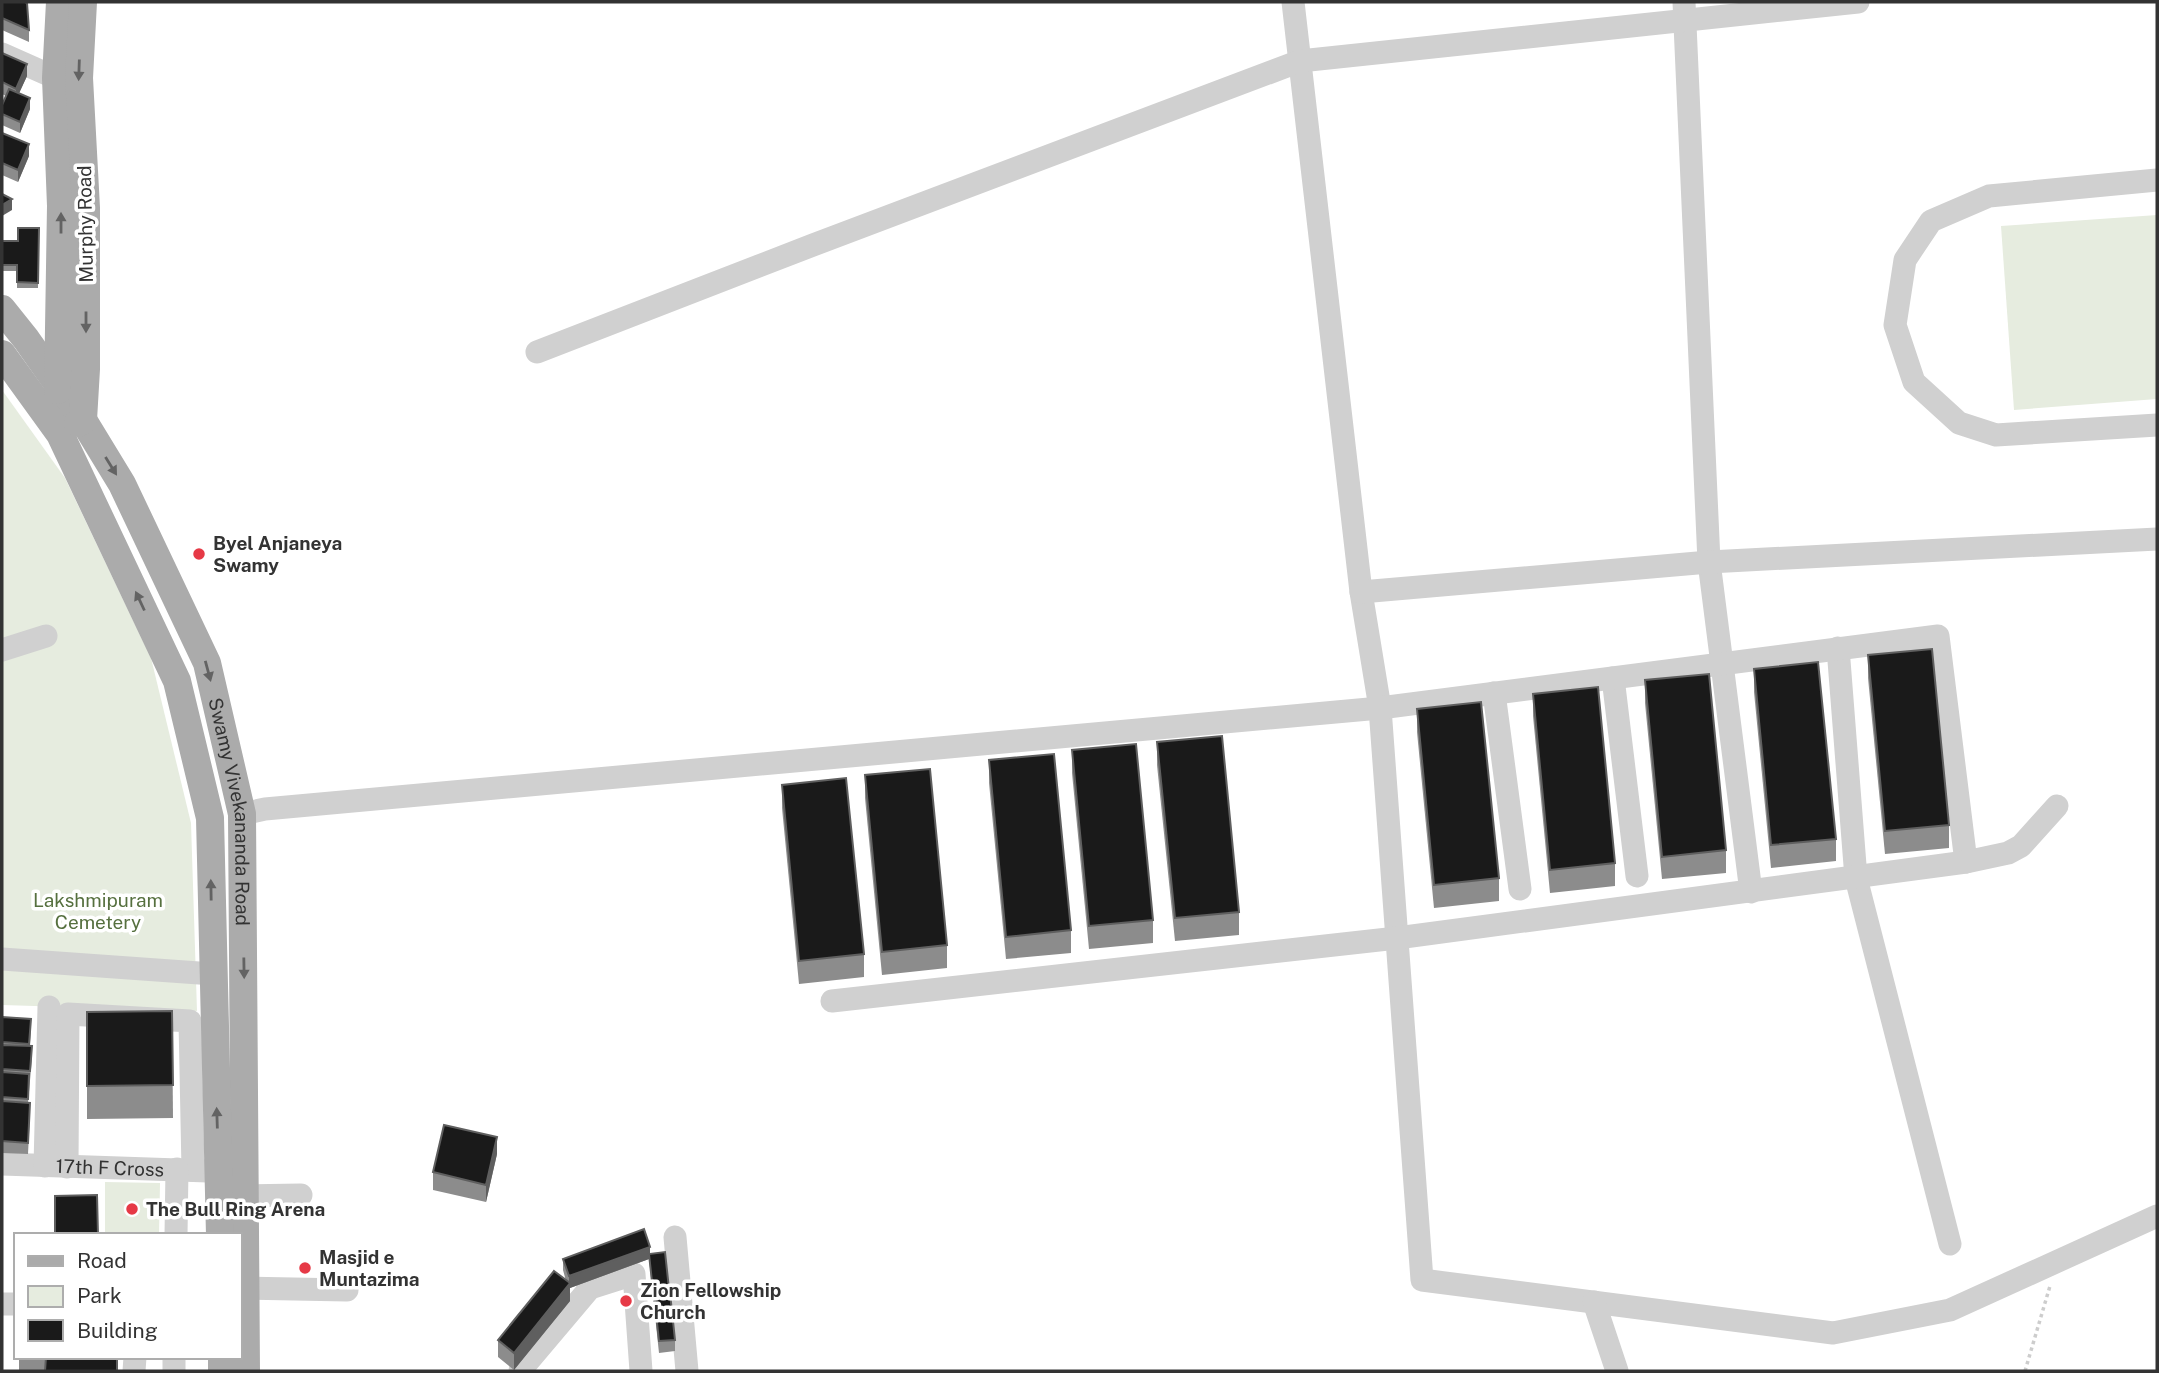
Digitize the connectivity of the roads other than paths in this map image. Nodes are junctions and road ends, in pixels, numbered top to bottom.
1 (60, 2) edge
2 (83, 2) edge
3 (1293, 2) edge
4 (1858, 2) edge
5 (1684, 11) edge
6 (2, 54) edge
7 (1300, 61) junction
8 (56, 78) junction
9 (2157, 180) edge
10 (60, 307) junction
11 (4, 313) edge
12 (537, 352) dead end
13 (2, 354) edge
14 (50, 397) junction
15 (2157, 425) edge
16 (72, 427) junction
17 (2157, 539) edge
18 (1709, 562) junction
19 (1362, 592) junction
20 (46, 636) dead end
21 (1838, 648) junction
22 (2, 650) edge
23 (1722, 664) junction
24 (1613, 678) junction
25 (1494, 693) junction
26 (1380, 708) junction
27 (2057, 806) dead end
28 (242, 814) junction
29 (1966, 862) junction
30 (1637, 876) dead end
31 (1856, 878) junction
32 (1520, 889) dead end
33 (1751, 892) junction
34 (1397, 938) junction
35 (2, 959) edge
36 (213, 974) junction
37 (832, 1001) dead end
38 (49, 1007) dead end
39 (2, 1164) edge
40 (56, 1166) junction
41 (196, 1170) junction
42 (301, 1195) dead end
43 (246, 1196) junction
44 (2157, 1216) edge
45 (177, 1233) edge
46 (219, 1233) edge
47 (676, 1237) dead end
48 (1950, 1244) dead end
49 (246, 1288) junction
50 (346, 1290) dead end
51 (1594, 1302) junction
52 (246, 1371) edge
53 (520, 1371) edge
54 (641, 1371) edge
55 (687, 1371) edge
56 (1616, 1371) edge

1 - 8 main road, Murphy Road
2 -> 16 main road, Murphy Road
3 - 7 street
4 - 5 street
5 - 7 street
5 - 18 street
6 - 8 street
7 - 12 street
7 - 19 street
10 -> 8 main road, Murphy Road
9 - 15 street
10 - 11 main road
10 - 14 main road, Murphy Road
11 - 14 main road, Swamy Vivekananda Road
13 - 14 main road, Swamy Vivekananda Road
14 - 16 main road, Swamy Vivekananda Road
16 -> 28 main road, Swamy Vivekananda Road
36 -> 16 main road, Swamy Vivekananda Road
17 - 18 street
18 - 19 street
18 - 23 street
19 - 26 street
20 - 22 street
21 - 23 street
21 - 29 street
21 - 31 street
23 - 24 street
23 - 33 street
24 - 25 street
24 - 30 street
25 - 26 street
25 - 32 street
26 - 28 street
26 - 34 street
27 - 29 street
28 -> 43 main road, Swamy Vivekananda Road
29 - 31 street
31 - 33 street
31 - 48 street
33 - 34 street
34 - 37 street
34 - 51 street
35 - 36 street
41 -> 36 main road, Swamy Vivekananda Road
38 - 40 street
39 - 40 street, 17th F Cross
40 - 41 street, 17th F Cross
40 - 41 street
41 - 45 street
41 - 46 main road, Swamy Vivekananda Road
42 - 43 street
43 - 49 main road, Swamy Vivekananda Road
44 - 51 street
47 - 55 street
49 - 50 street
49 - 52 main road, Swamy Vivekananda Road
51 - 56 street
53 - 54 street

